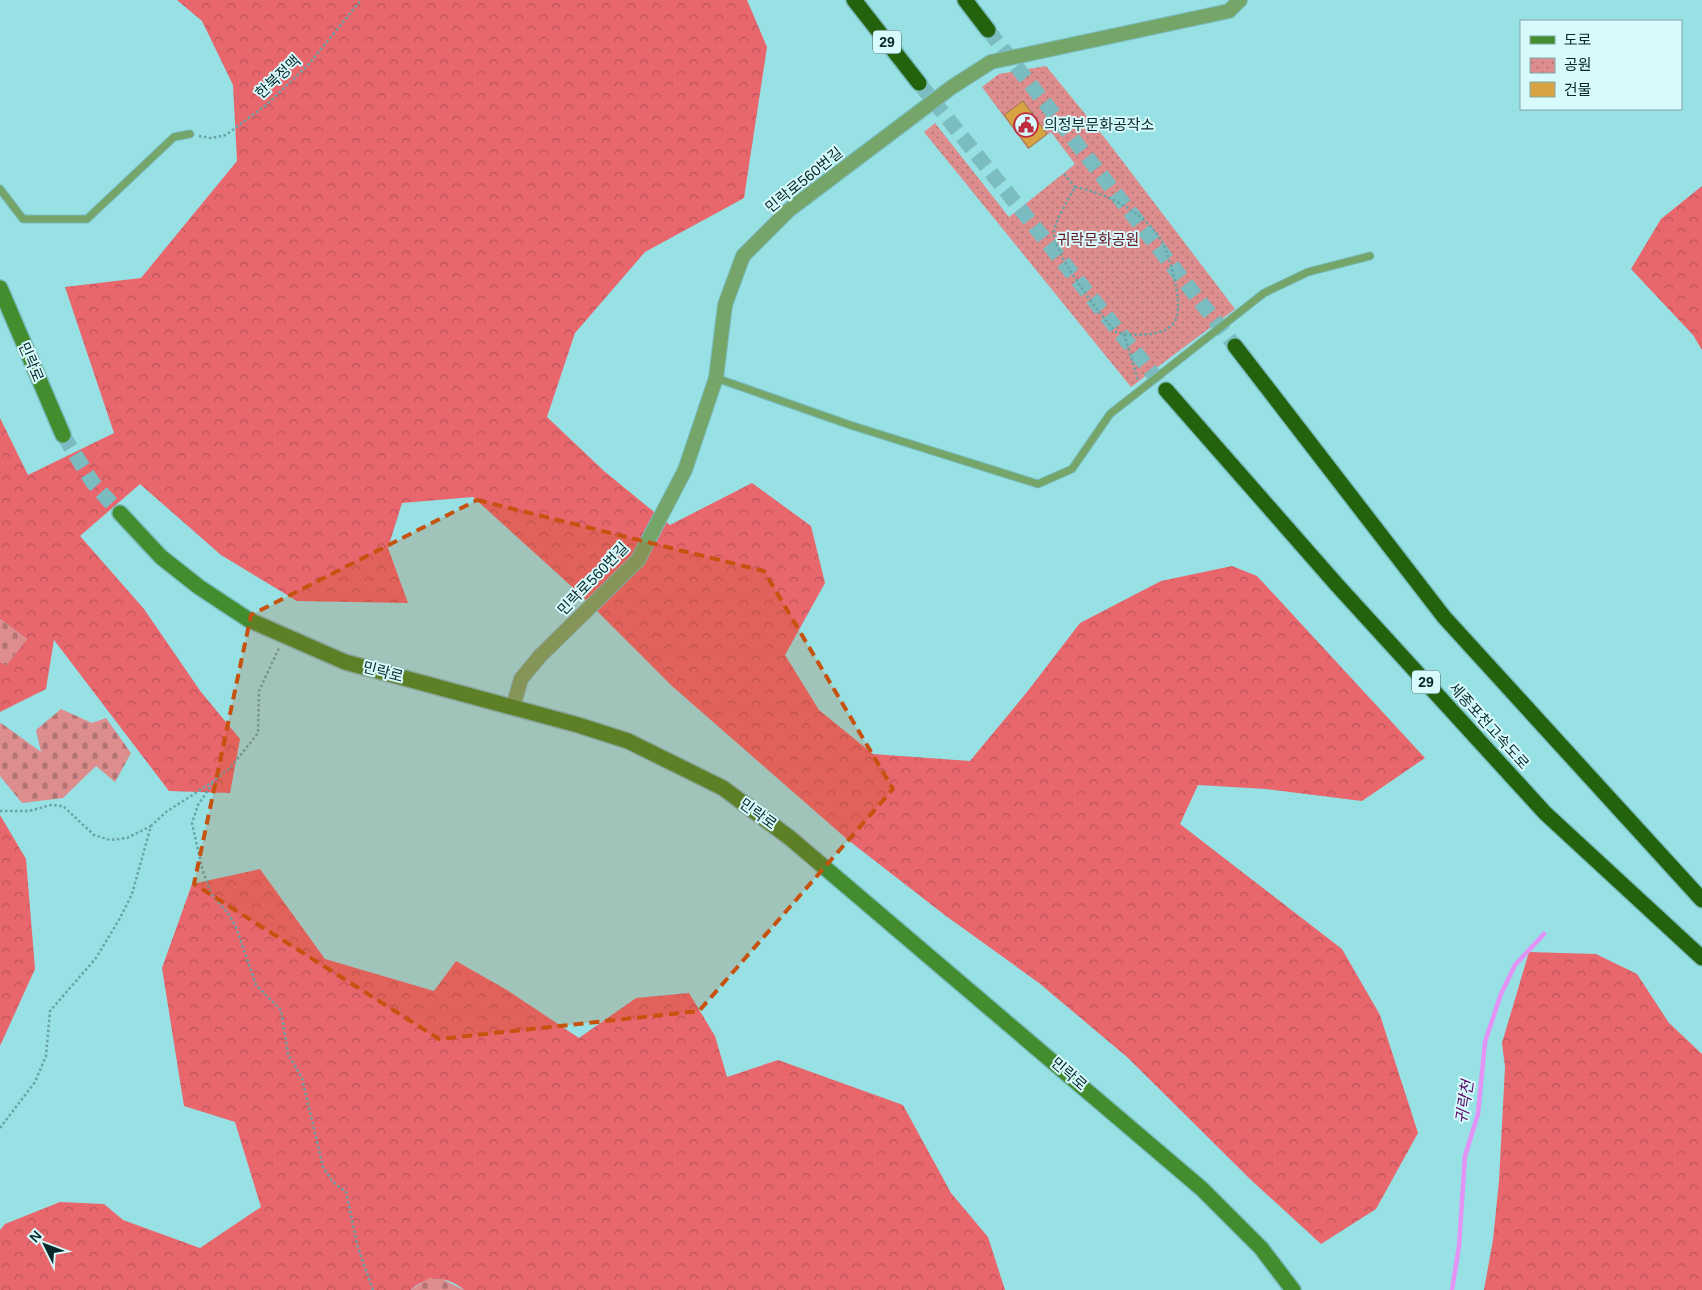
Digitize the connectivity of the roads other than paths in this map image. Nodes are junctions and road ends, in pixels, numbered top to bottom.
1 (854, 0) edge
2 (965, 0) edge
3 (1240, 0) edge
4 (988, 30) tunnel mouth
5 (919, 83) tunnel mouth
6 (190, 134) road end
7 (0, 189) edge
8 (1370, 256) dead end
9 (0, 288) edge
10 (1235, 346) tunnel mouth
11 (716, 378) junction
12 (1166, 390) tunnel mouth
13 (63, 435) tunnel mouth
14 (120, 513) tunnel mouth
15 (513, 707) junction
16 (1702, 900) edge
17 (1702, 958) edge
18 (1293, 1290) edge

1 - 5 highway, 29
2 - 4 highway
3 - 11 street, 민락로560번길
6 - 7 lane
8 - 11 lane
9 - 13 main road, 민락로
10 - 16 highway
11 - 15 street, 민락로560번길
12 - 17 highway, 세종포천고속도로 / 29
14 - 15 main road, 민락로
15 - 18 main road, 민락로

